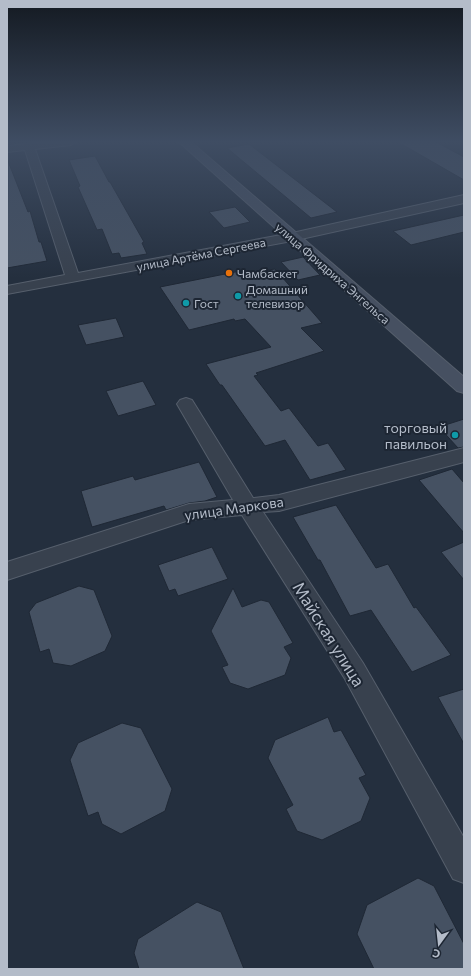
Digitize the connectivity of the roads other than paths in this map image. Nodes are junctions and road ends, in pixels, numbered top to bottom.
1 (43, 188) edge
2 (236, 188) edge
3 (464, 199) edge
4 (292, 237) junction
5 (73, 278) junction
6 (7, 290) edge
7 (464, 387) edge
8 (186, 404) dead end
9 (464, 455) edge
10 (248, 507) junction
11 (7, 570) edge
12 (464, 868) edge

1 - 5 street
2 - 4 street, улица Фридриха Энгельса
3 - 4 street, улица Артёма Сергеева
4 - 5 street, улица Артёма Сергеева
4 - 7 street, улица Фридриха Энгельса
5 - 6 street, улица Артёма Сергеева
8 - 10 street, Майская улица
9 - 10 street, улица Маркова
10 - 11 street, улица Маркова
10 - 12 street, Майская улица

